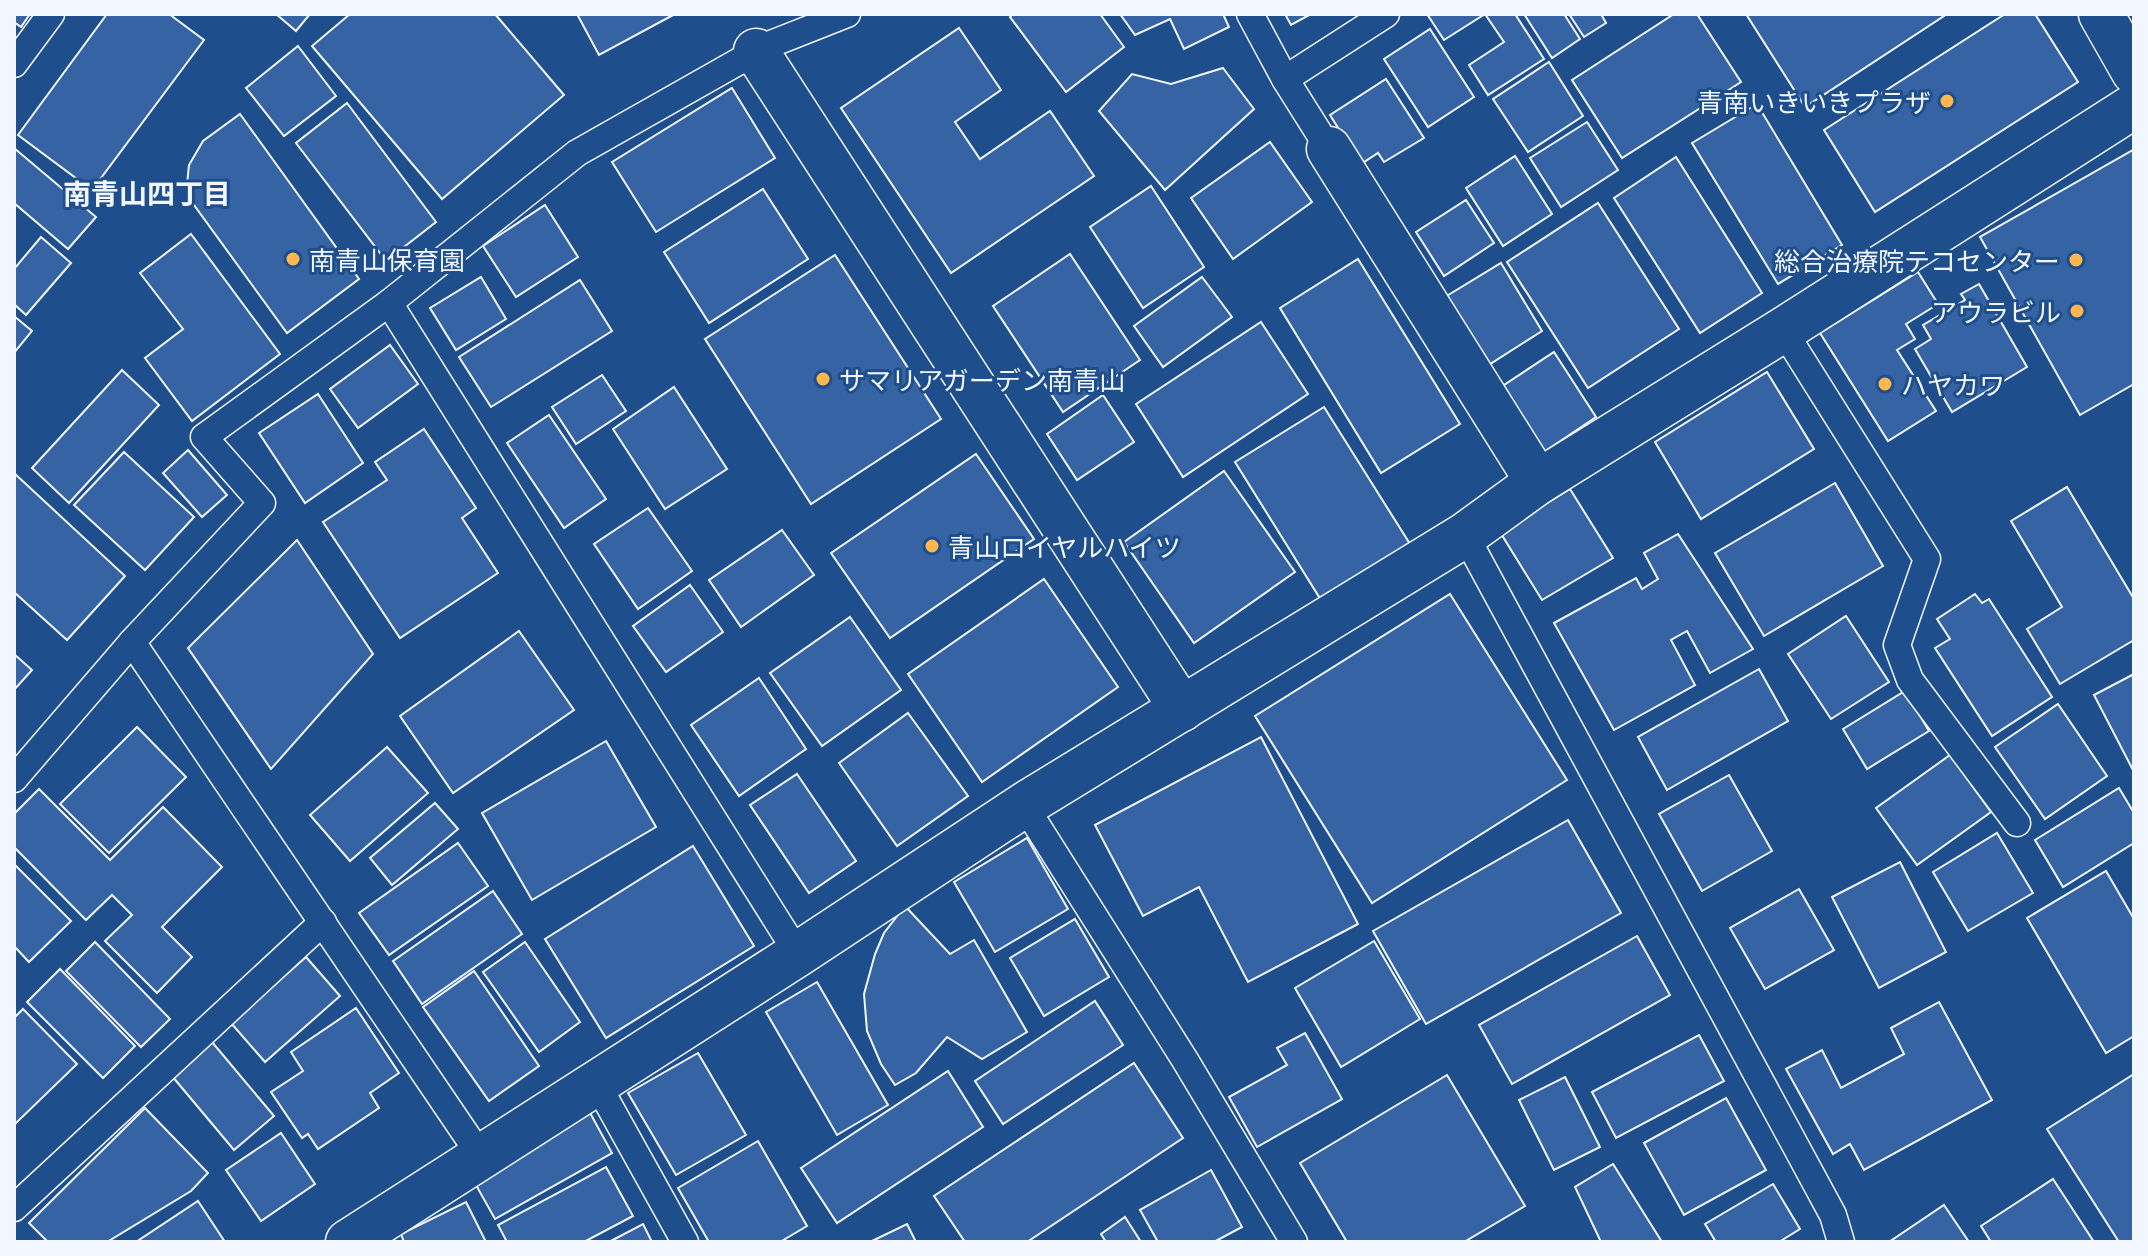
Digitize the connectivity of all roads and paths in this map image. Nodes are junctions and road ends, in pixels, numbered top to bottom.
1 (51, 14) edge
2 (847, 14) edge
3 (1250, 14) edge
4 (1386, 14) edge
5 (2101, 14) edge
6 (756, 51) junction
7 (14, 64) edge
8 (2134, 72) edge
9 (1285, 79) junction
10 (2134, 106) edge
11 (1329, 149) joint
12 (389, 303) junction
13 (1783, 330) junction
14 (1538, 482) junction
15 (1465, 535) junction
16 (132, 642) junction
17 (1182, 709) junction
18 (14, 779) edge
19 (1024, 805) junction
20 (2017, 823) dead end
21 (323, 922) junction
22 (798, 954) junction
23 (596, 1082) junction
24 (480, 1155) junction
25 (14, 1208) edge
26 (353, 1241) edge
27 (685, 1242) edge
28 (1294, 1242) edge
29 (1841, 1242) edge

1 - 7 lane
2 - 6 lane
3 - 9 lane
4 - 9 lane
5 - 8 street
6 - 12 lane
6 - 17 street
9 - 11 lane
10 - 13 street
11 - 14 street
12 - 16 lane
12 - 22 lane
13 - 14 street
13 - 20 lane
14 - 15 street
15 - 17 street
15 - 29 lane
16 - 18 lane
16 - 21 lane
17 - 19 street
19 - 22 street
19 - 28 lane
21 - 24 lane
21 - 25 lane
22 - 23 street
23 - 24 street
23 - 27 lane
24 - 26 street

